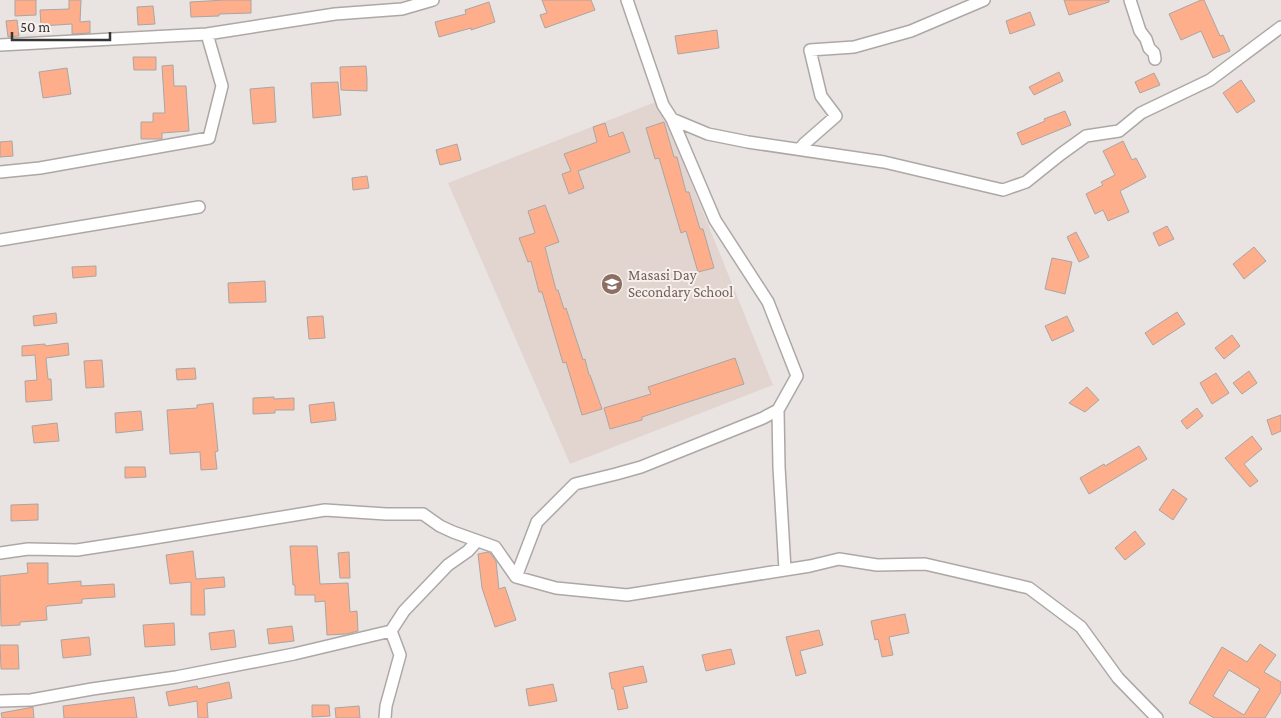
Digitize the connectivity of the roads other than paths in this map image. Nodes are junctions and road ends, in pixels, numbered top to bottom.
1 (433, 0) edge
2 (627, 0) edge
3 (984, 0) edge
4 (1130, 0) edge
5 (401, 4) edge
6 (1281, 27) edge
7 (207, 34) junction
8 (0, 45) edge
9 (1155, 59) dead end
10 (672, 119) junction
11 (800, 150) junction
12 (0, 172) edge
13 (199, 207) dead end
14 (0, 240) edge
15 (778, 410) junction
16 (477, 541) junction
17 (0, 553) edge
18 (785, 570) junction
19 (516, 578) junction
20 (392, 631) junction
21 (0, 701) edge
22 (385, 718) edge
23 (1157, 718) edge

1 - 5 street
2 - 10 street
3 - 11 street
4 - 9 street
5 - 7 street
6 - 11 street
7 - 8 street
7 - 12 street
10 - 11 street
10 - 15 street
13 - 14 street
15 - 18 street
15 - 19 street
16 - 17 street
16 - 19 street
16 - 20 street
18 - 19 street
18 - 23 street
20 - 21 street
20 - 22 street

